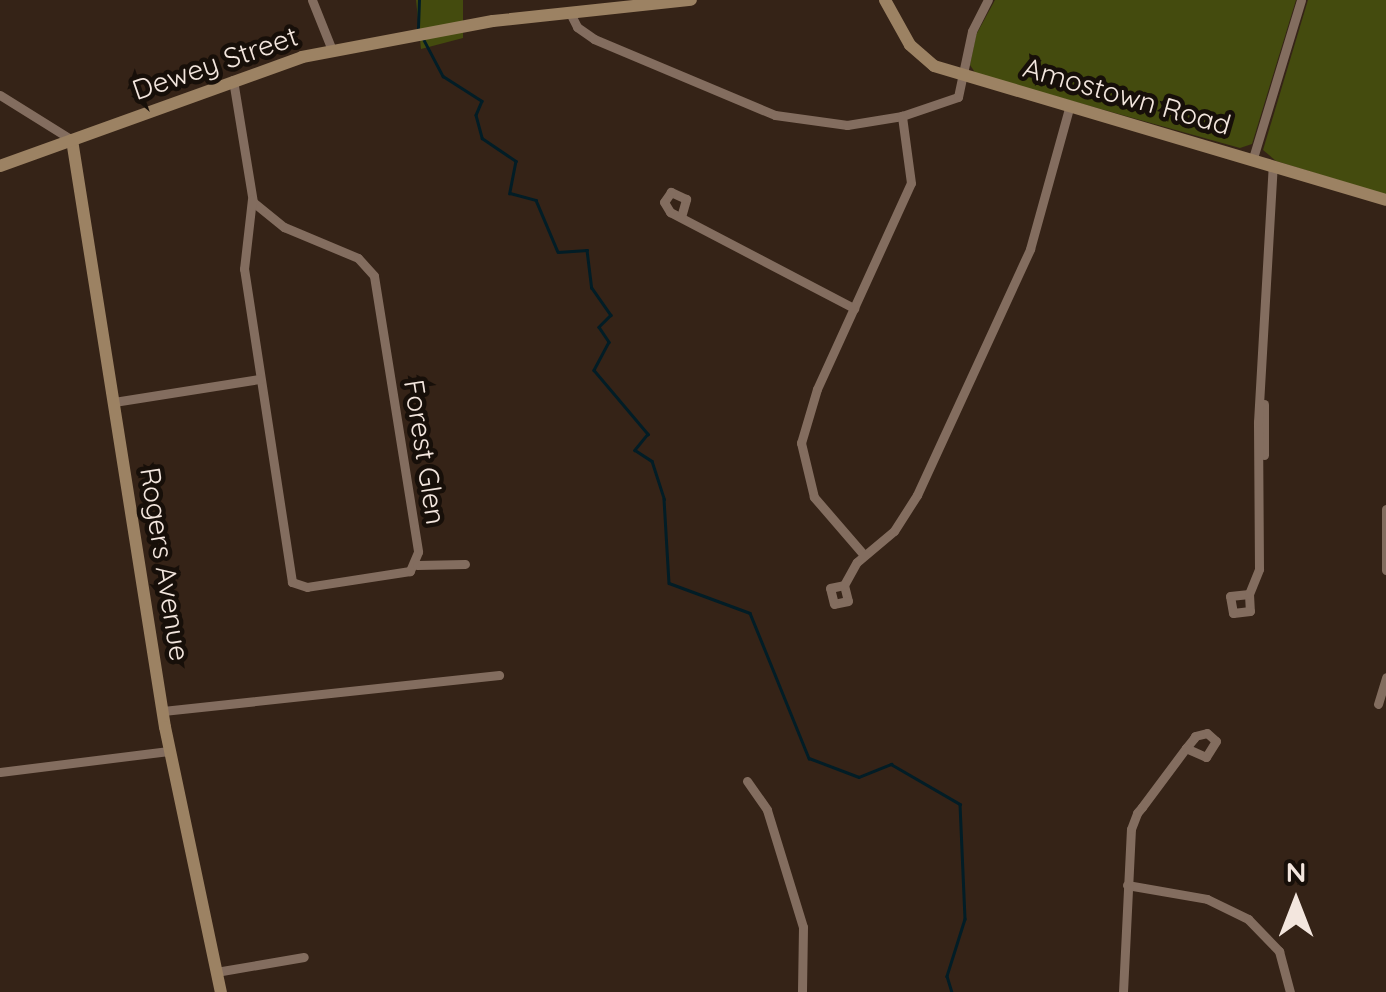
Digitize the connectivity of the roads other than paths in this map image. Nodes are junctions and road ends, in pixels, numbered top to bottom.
1 (312, 0) edge
2 (691, 0) edge
3 (885, 0) edge
4 (988, 0) edge
5 (1301, 0) edge
6 (569, 10) junction
7 (332, 50) junction
8 (964, 76) junction
9 (234, 80) junction
10 (0, 95) edge
11 (1070, 105) junction
12 (902, 116) junction
13 (72, 140) junction
14 (1253, 158) junction
15 (0, 166) edge
16 (1273, 166) junction
17 (252, 199) junction
18 (1386, 200) edge
19 (681, 218) dead end
20 (854, 308) junction
21 (260, 379) junction
22 (114, 402) junction
23 (1386, 509) edge
24 (864, 555) junction
25 (417, 564) junction
26 (465, 564) dead end
27 (1386, 570) edge
28 (844, 585) dead end
29 (1249, 594) dead end
30 (499, 675) dead end
31 (1386, 677) edge
32 (1378, 704) dead end
33 (162, 712) junction
34 (1186, 748) dead end
35 (170, 751) junction
36 (0, 772) edge
37 (748, 781) dead end
38 (1127, 884) junction
39 (304, 956) dead end
40 (216, 972) junction
41 (220, 992) edge
42 (802, 992) edge
43 (1123, 992) edge
44 (1290, 992) edge

1 - 7 street
2 - 6 main road, Dewey Street
3 - 8 main road, Amostown Road
4 - 8 street
5 - 14 street
6 - 7 main road, Dewey Street
6 - 12 street
7 - 9 main road, Dewey Street
8 - 11 main road, Amostown Road
8 - 12 street
9 - 13 main road, Dewey Street
9 - 17 street, Forest Glen
10 - 13 street
11 - 14 main road, Amostown Road
11 - 24 street
12 - 20 street
13 - 15 main road, Dewey Street
13 - 22 main road, Rogers Avenue
14 - 16 main road, Amostown Road
16 - 18 main road, Amostown Road
16 - 29 street
17 - 21 street, Forest Glen
17 - 25 street, Forest Glen
19 - 20 street
20 - 24 street
21 - 22 street
21 - 25 street, Forest Glen
22 - 33 main road, Rogers Avenue
23 - 27 street
24 - 28 street
25 - 26 street
30 - 33 street
31 - 32 street
33 - 35 main road, Rogers Avenue
34 - 38 street
35 - 36 street
35 - 40 main road, Rogers Avenue
37 - 42 street
38 - 43 street
38 - 44 street
39 - 40 street
40 - 41 main road, Rogers Avenue

